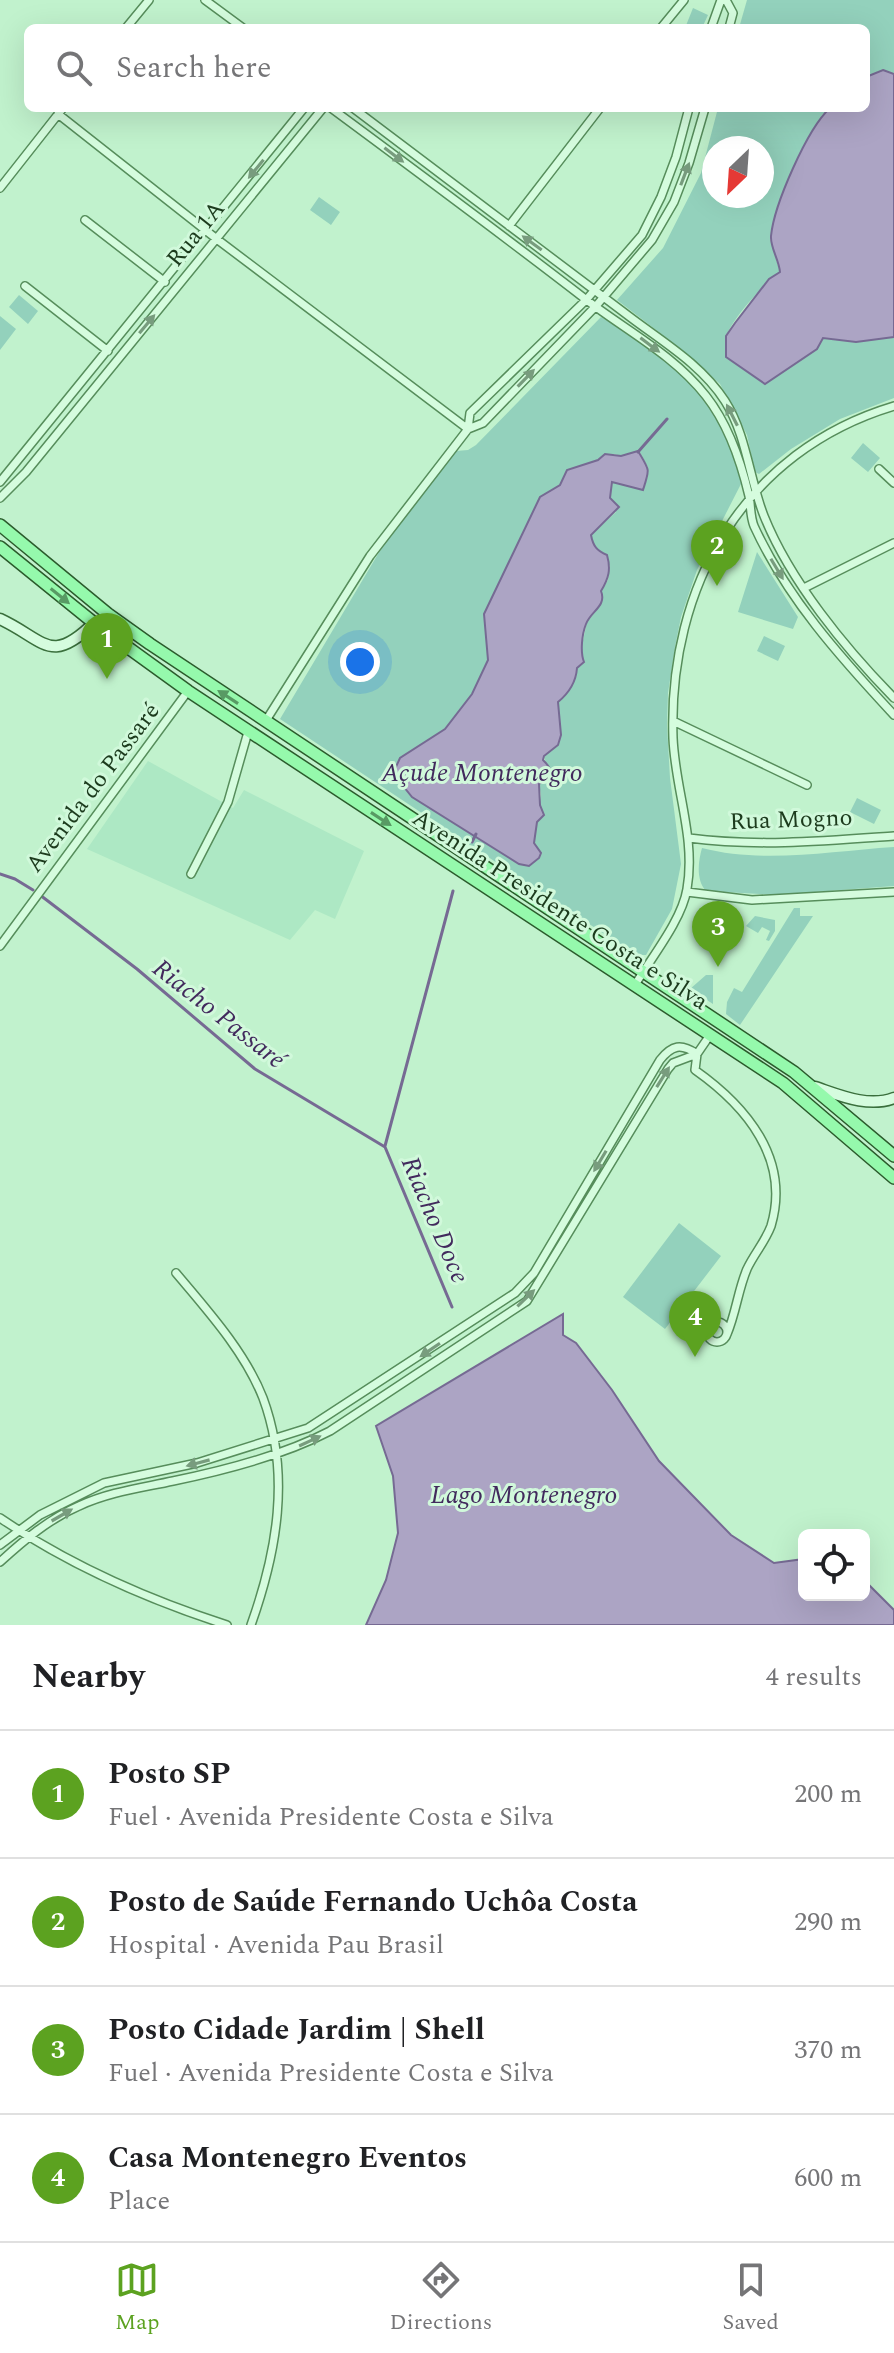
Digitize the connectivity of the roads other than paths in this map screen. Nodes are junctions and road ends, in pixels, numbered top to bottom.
1 (149, 0) edge
2 (205, 0) edge
3 (684, 0) edge
4 (723, 0) edge
5 (129, 24) edge
6 (238, 24) edge
7 (664, 24) edge
8 (713, 24) edge
9 (730, 24) edge
10 (59, 112) edge
11 (61, 112) edge
12 (301, 112) edge
13 (320, 112) edge
14 (336, 112) edge
15 (358, 112) edge
16 (597, 112) edge
17 (688, 112) edge
18 (704, 112) edge
19 (0, 188) edge
20 (85, 220) dead end
21 (509, 226) junction
22 (206, 230) junction
23 (642, 235) junction
24 (218, 240) junction
25 (652, 240) junction
26 (165, 282) junction
27 (25, 286) dead end
28 (595, 290) junction
29 (604, 296) junction
30 (586, 300) junction
31 (596, 306) junction
32 (630, 317) junction
33 (623, 325) junction
34 (108, 351) junction
35 (894, 406) edge
36 (468, 429) junction
37 (879, 469) dead end
38 (0, 482) edge
39 (894, 483) edge
40 (756, 489) junction
41 (749, 497) junction
42 (0, 498) edge
43 (0, 525) edge
44 (13, 536) junction
45 (894, 543) edge
46 (2, 548) edge
47 (804, 588) junction
48 (0, 619) edge
49 (115, 619) junction
50 (94, 623) junction
51 (105, 631) junction
52 (188, 691) junction
53 (894, 698) edge
54 (894, 715) edge
55 (673, 721) junction
56 (265, 722) junction
57 (248, 732) junction
58 (305, 748) junction
59 (326, 761) junction
60 (295, 763) junction
61 (316, 776) junction
62 (807, 785) dead end
63 (894, 836) edge
64 (689, 838) junction
65 (191, 874) dead end
66 (687, 892) junction
67 (894, 892) edge
68 (0, 946) edge
69 (644, 971) junction
70 (635, 985) junction
71 (710, 1035) junction
72 (697, 1054) junction
73 (814, 1087) junction
74 (894, 1098) edge
75 (893, 1153) edge
76 (880, 1166) junction
77 (894, 1178) edge
78 (176, 1273) dead end
79 (727, 1334) dead end
80 (274, 1440) junction
81 (276, 1453) junction
82 (0, 1518) edge
83 (18, 1530) junction
84 (29, 1537) junction
85 (0, 1545) edge
86 (0, 1562) edge
87 (227, 1625) edge
88 (251, 1625) edge

1 - 5 street
2 - 6 street
3 - 7 street
4 - 8 street
4 - 9 street
10 - 19 street
11 - 22 street
12 -> 22 street, Rua 1A
13 - 24 street, Rua 1A
14 -> 30 street
15 - 21 street
16 - 21 street
17 - 23 street
25 -> 18 street
20 - 26 street
28 -> 21 street
22 - 24 street
22 - 26 street, Rua 1A
23 - 25 street
23 - 28 street
24 - 36 street
42 -> 24 street, Rua 1A
25 - 29 street
26 - 34 street, Rua 1A
27 - 34 street
28 - 29 street
28 - 30 street
29 - 31 street
29 - 32 street
30 - 31 street
30 - 36 street
31 - 33 street
36 -> 31 street
32 - 33 street
40 -> 32 street
33 -> 41 street
34 - 38 street, Rua 1A
35 - 40 street
36 - 56 street
37 - 39 street
40 - 41 street
40 - 47 street
41 -> 54 street
41 - 55 street
43 - 44 main road, Avenida Presidente Costa e Silva
44 - 46 main road
44 - 49 main road, Avenida Presidente Costa e Silva
45 - 47 street
46 -> 50 main road, Avenida Presidente Costa e Silva
47 - 53 street
48 - 50 street
49 - 51 main road
56 -> 49 main road, Avenida Presidente Costa e Silva
50 - 51 main road, Avenida Presidente Costa e Silva
51 - 52 main road, Avenida Presidente Costa e Silva
52 - 57 main road, Avenida Presidente Costa e Silva
52 - 68 street, Avenida do Passaré
55 - 62 street
55 - 64 street
56 - 58 main road, Avenida Presidente Costa e Silva
57 - 60 main road, Avenida Presidente Costa e Silva
57 - 65 street
58 - 59 main road, Avenida Presidente Costa e Silva
58 - 60 main road
59 - 61 main road
59 - 69 main road, Avenida Presidente Costa e Silva
60 - 61 main road, Avenida Presidente Costa e Silva
61 -> 70 main road, Avenida Presidente Costa e Silva
63 - 64 street, Rua Mogno
64 - 66 street
66 - 67 street
66 - 69 street
69 - 70 street
69 - 73 main road, Avenida Presidente Costa e Silva
70 - 71 main road, Avenida Presidente Costa e Silva
71 - 72 street
71 - 76 main road, Avenida Presidente Costa e Silva
72 - 79 street
72 -> 80 street
81 -> 72 street
73 - 74 street
73 - 75 main road, Avenida Presidente Costa e Silva
75 - 76 street
76 - 77 main road, Avenida Presidente Costa e Silva
78 - 80 street
80 - 81 street
80 -> 83 street
84 -> 81 street
81 - 88 street
82 - 83 street
83 - 84 street
83 - 85 street
84 - 86 street
84 - 87 street

